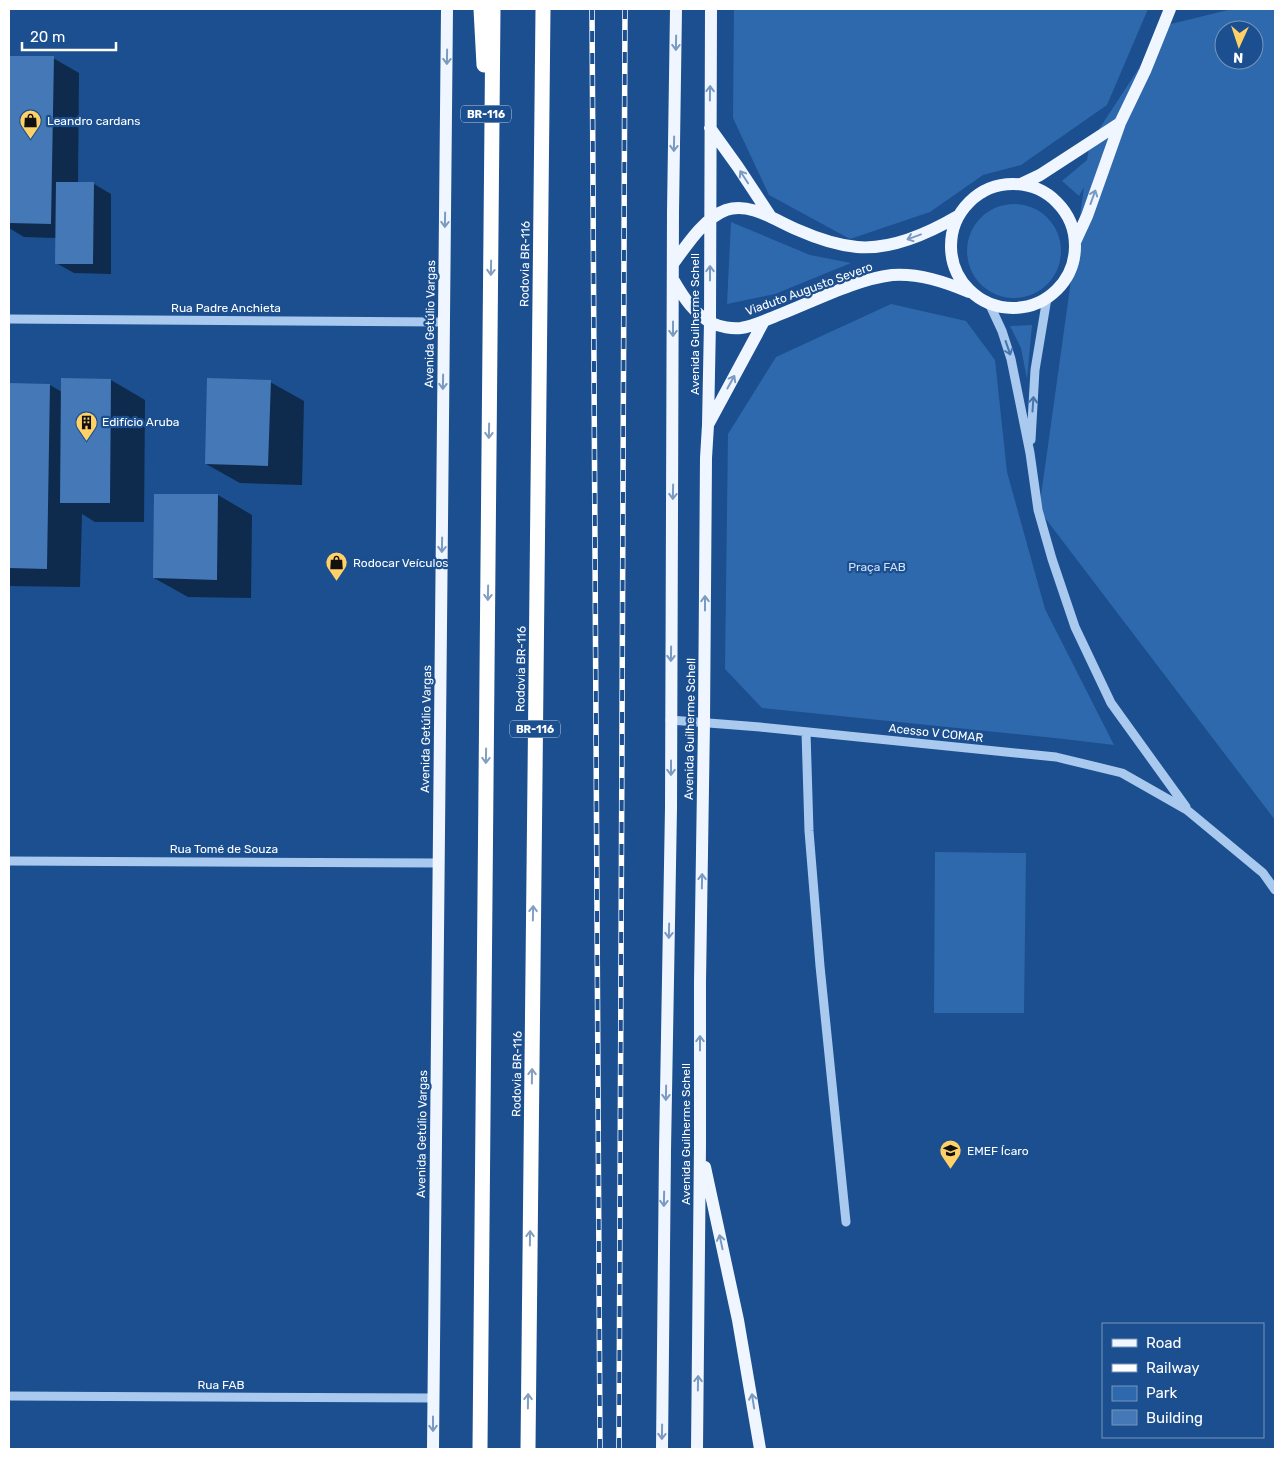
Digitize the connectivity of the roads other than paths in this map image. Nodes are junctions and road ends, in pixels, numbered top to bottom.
1 (447, 9) edge
2 (481, 9) edge
3 (493, 9) edge
4 (543, 9) edge
5 (676, 9) edge
6 (711, 9) edge
7 (1170, 9) edge
8 (1120, 123) junction
9 (710, 128) junction
10 (1021, 184) junction
11 (958, 216) junction
12 (771, 217) junction
13 (492, 219) junction
14 (710, 220) junction
15 (1075, 242) junction
16 (673, 264) junction
17 (673, 280) junction
18 (972, 293) junction
19 (1047, 298) junction
20 (989, 303) junction
21 (9, 319) edge
22 (764, 321) junction
23 (444, 322) junction
24 (710, 322) junction
25 (708, 425) junction
26 (1030, 453) junction
27 (670, 720) junction
28 (704, 722) junction
29 (806, 732) junction
30 (1188, 810) junction
31 (9, 861) edge
32 (439, 863) junction
33 (1275, 890) edge
34 (700, 1145) junction
35 (846, 1222) dead end
36 (9, 1396) edge
37 (433, 1398) junction
38 (433, 1449) edge
39 (480, 1449) edge
40 (528, 1449) edge
41 (662, 1449) edge
42 (697, 1449) edge
43 (760, 1449) edge

1 -> 23 main road, Avenida Getúlio Vargas
2 - 13 highway, BR-116
3 - 13 highway, BR-116
40 -> 4 highway, Rodovia BR-116 / BR-116
5 -> 16 main road, Avenida Guilherme Schell
9 -> 6 main road, Avenida Guilherme Schell
7 - 8 main road
8 - 10 main road
15 -> 8 main road
12 -> 9 main road
9 - 14 main road, Avenida Guilherme Schell
10 - 11 main road
10 - 15 main road
11 -> 12 main road, Viaduto Augusto Severo
11 - 18 main road
12 - 14 main road, Viaduto Augusto Severo
13 -> 39 highway, BR-116
14 - 16 main road, Viaduto Augusto Severo
24 -> 14 main road, Avenida Guilherme Schell
15 - 19 main road
16 - 17 main road, Avenida Guilherme Schell
17 - 24 main road, Viaduto Augusto Severo
17 -> 27 main road, Avenida Guilherme Schell
18 - 20 main road
18 - 22 main road, Viaduto Augusto Severo
19 - 20 main road
26 -> 19 street, Acesso V COMAR
20 -> 26 street, Acesso V COMAR
21 - 23 street, Rua Padre Anchieta
22 - 24 main road, Viaduto Augusto Severo
25 -> 22 main road
23 -> 32 main road, Avenida Getúlio Vargas
24 - 25 main road, Avenida Guilherme Schell
28 -> 25 main road, Avenida Guilherme Schell
26 - 30 street, Acesso V COMAR
27 - 28 street, Acesso V COMAR
27 -> 41 main road, Avenida Guilherme Schell
28 - 29 street, Acesso V COMAR
34 -> 28 main road, Avenida Guilherme Schell
29 - 30 street, Acesso V COMAR
29 - 35 street
30 - 33 street, Acesso V COMAR
31 - 32 street, Rua Tomé de Souza
32 - 37 main road, Avenida Getúlio Vargas
42 -> 34 main road, Avenida Guilherme Schell
43 -> 34 main road
36 - 37 street, Rua FAB
37 -> 38 main road, Avenida Getúlio Vargas

